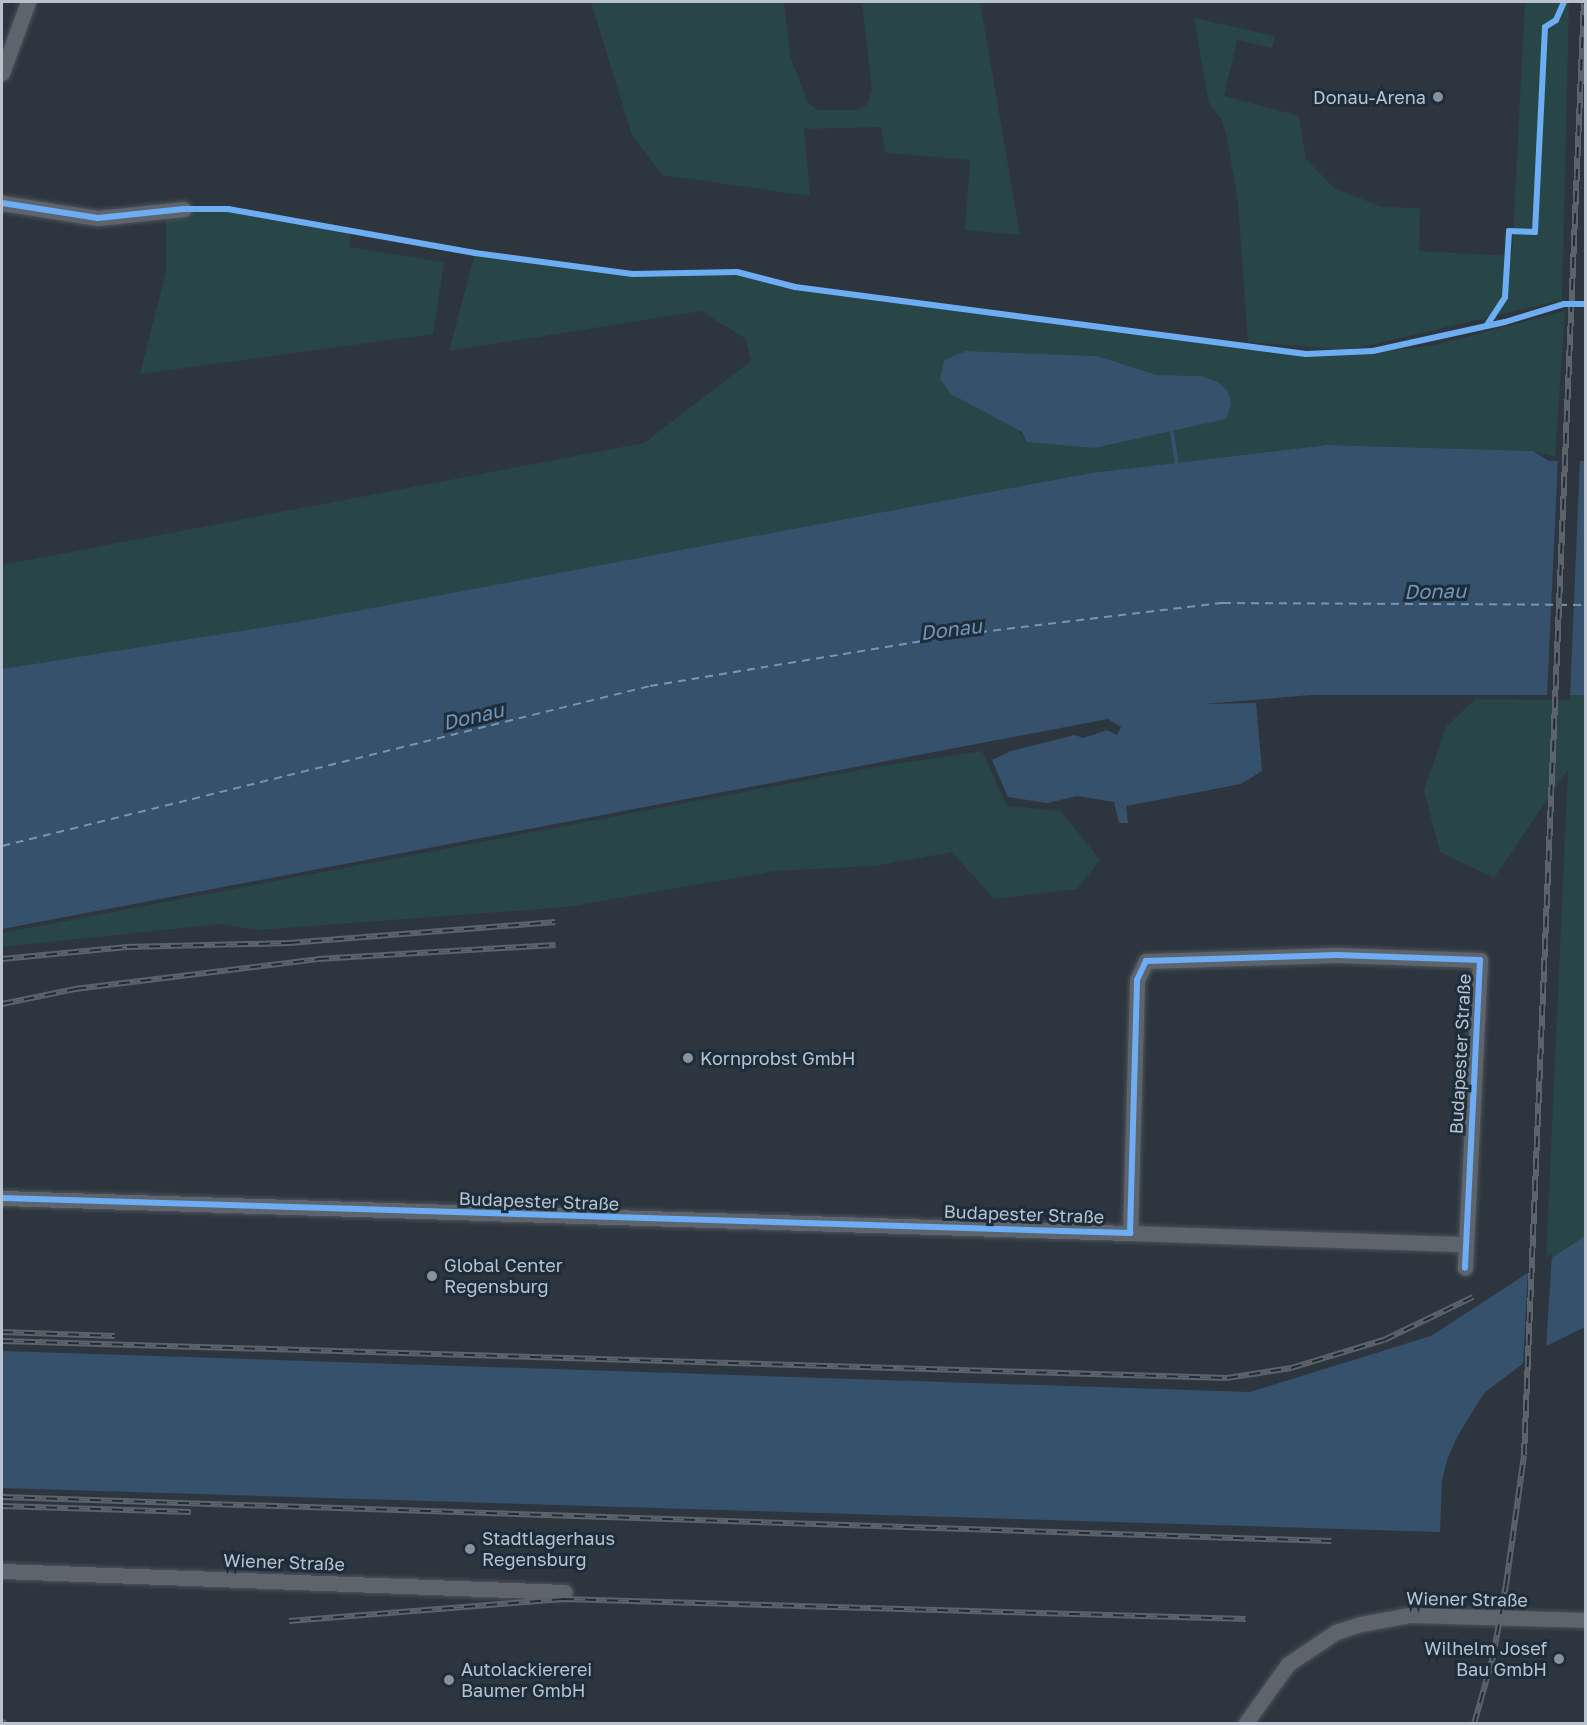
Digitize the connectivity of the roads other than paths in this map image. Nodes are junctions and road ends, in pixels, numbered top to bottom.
1 (28, 2) edge
2 (2, 73) edge
3 (2, 203) edge
4 (184, 209) dead end
5 (2, 1198) edge
6 (1130, 1233) junction
7 (1466, 1244) junction
8 (1465, 1268) dead end
9 (2, 1571) edge
10 (566, 1592) dead end
11 (1586, 1620) edge
12 (1245, 1724) edge

1 - 2 street
3 - 4 street
5 - 6 street, Budapester Straße
6 - 7 street, Budapester Straße
6 - 7 street, Budapester Straße
7 - 8 street, Budapester Straße
9 - 10 street, Wiener Straße
11 - 12 street, Wiener Straße

